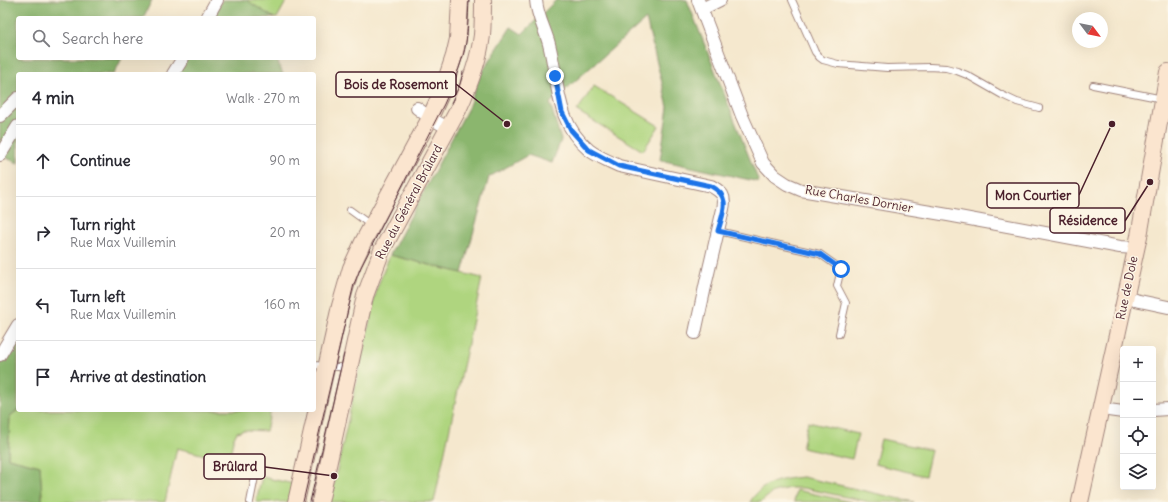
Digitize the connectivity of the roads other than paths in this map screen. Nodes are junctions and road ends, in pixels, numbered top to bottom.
1 (218, 0) edge
2 (460, 0) edge
3 (483, 0) edge
4 (536, 0) edge
5 (720, 0) edge
6 (792, 0) edge
7 (700, 5) edge
8 (208, 16) edge
9 (182, 60) edge
10 (174, 72) edge
11 (1168, 72) edge
12 (1093, 86) dead end
13 (1162, 99) junction
14 (16, 100) edge
15 (417, 108) dead end
16 (1039, 108) dead end
17 (0, 116) edge
18 (430, 118) junction
19 (448, 128) junction
20 (16, 129) edge
21 (0, 155) edge
22 (350, 210) dead end
23 (372, 226) junction
24 (718, 231) junction
25 (1136, 248) junction
26 (1125, 297) junction
27 (1168, 307) edge
28 (16, 328) edge
29 (695, 333) dead end
30 (839, 334) dead end
31 (0, 354) edge
32 (320, 365) edge
33 (349, 368) junction
34 (316, 388) edge
35 (1168, 409) edge
36 (1101, 410) junction
37 (1156, 410) edge
38 (312, 412) edge
39 (1120, 412) edge
40 (256, 472) dead end
41 (250, 502) edge
42 (296, 502) edge
43 (320, 502) edge
44 (1080, 502) edge

1 - 8 street
2 - 18 main road, Rue du Général Brûlard
3 - 19 main road, Rue du Général Brûlard
4 - 24 street
5 - 7 street
6 - 16 lane
7 - 25 street, Rue Charles Dornier
9 - 10 street
11 - 13 main road, Rue de Dole
12 - 13 lane
13 - 25 main road, Rue de Dole
14 - 17 street
15 - 18 street
18 - 19 street
18 - 23 main road, Rue du Général Brûlard
19 - 33 main road, Rue du Général Brûlard
20 - 21 street
22 - 23 lane
23 - 32 main road, Rue du Général Brûlard
24 - 29 street
24 - 30 lane
25 - 26 main road, Rue de Dole
26 - 27 street
26 - 36 main road, Rue de Dole
28 - 31 street
32 - 33 lane
32 - 34 main road, Rue du Général Brûlard
33 - 43 main road, Rue du Général Brûlard
35 - 37 street
36 - 39 street
36 - 44 main road, Rue de Dole
38 - 42 main road, Rue du Général Brûlard
40 - 41 lane

